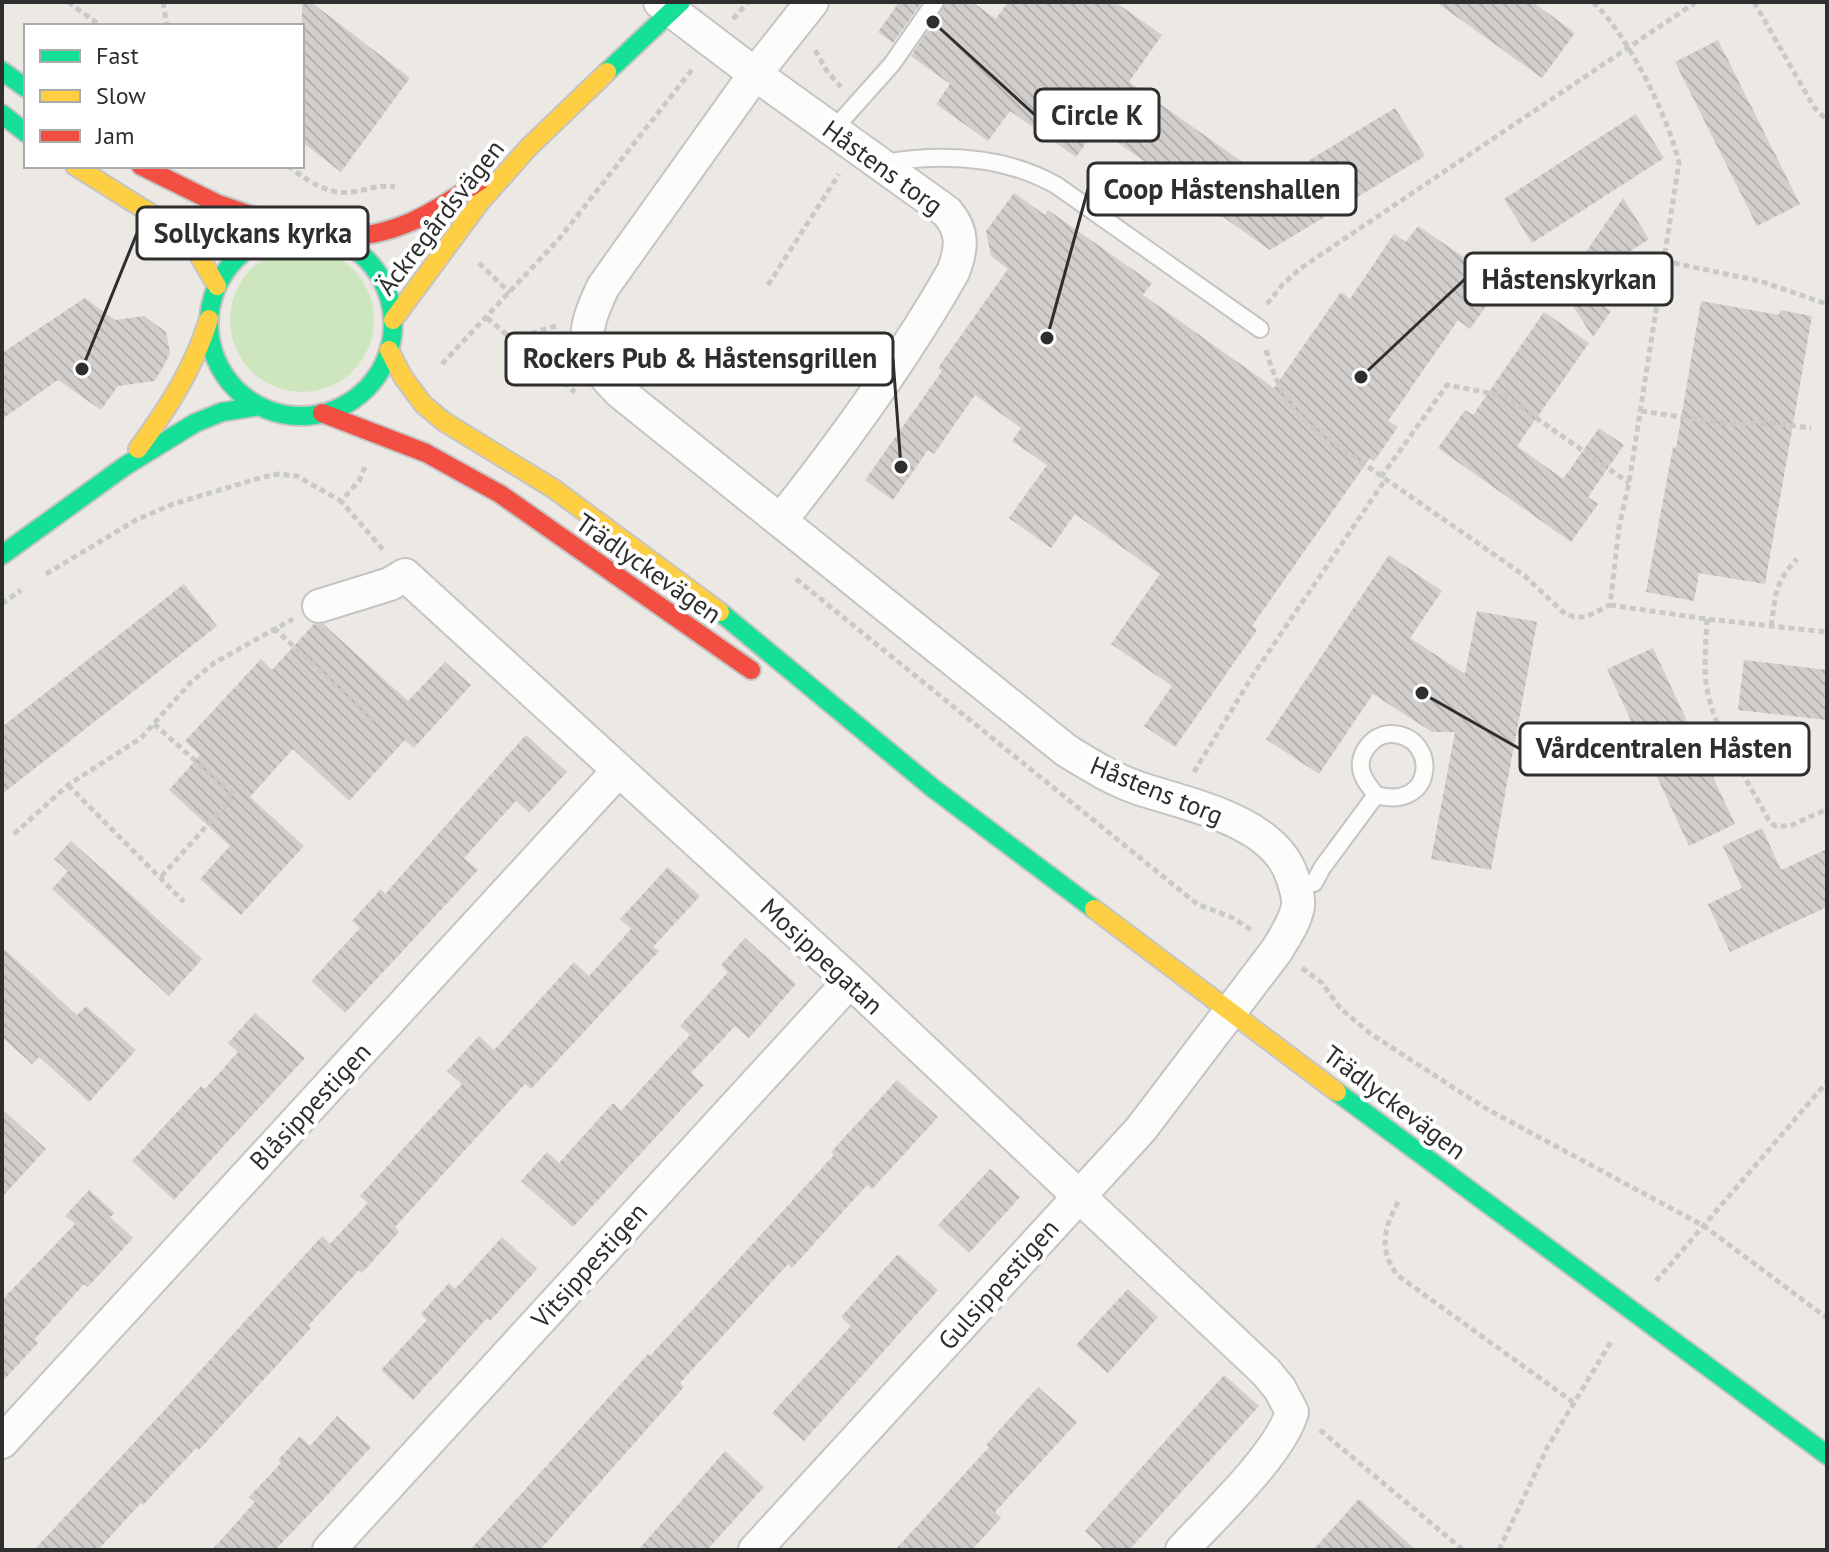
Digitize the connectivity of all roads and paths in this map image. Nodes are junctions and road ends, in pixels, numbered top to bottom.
1 (68, 2) edge
2 (163, 2) edge
3 (748, 2) edge
4 (935, 2) edge
5 (1593, 2) edge
6 (1696, 2) edge
7 (1754, 2) edge
8 (671, 5) edge
9 (810, 6) edge
10 (98, 24) edge
11 (167, 24) edge
12 (714, 43) junction
13 (1627, 50) junction
14 (2, 71) edge
15 (755, 74) junction
16 (24, 87) edge
17 (859, 103) junction
18 (2, 114) edge
19 (1827, 120) edge
20 (24, 131) edge
21 (529, 147) junction
22 (857, 147) junction
23 (78, 168) edge
24 (145, 168) edge
25 (300, 232) junction
26 (334, 238) junction
27 (1664, 261) junction
28 (768, 285) dead end
29 (217, 286) junction
30 (1827, 304) edge
31 (209, 319) junction
32 (393, 320) junction
33 (588, 323) junction
34 (1256, 327) junction
35 (511, 339) junction
36 (389, 350) junction
37 (582, 399) dead end
38 (260, 406) junction
39 (1641, 411) junction
40 (322, 413) junction
41 (1811, 428) dead end
42 (125, 466) junction
43 (1383, 478) junction
44 (1629, 483) junction
45 (341, 501) dead end
46 (781, 520) junction
47 (2, 555) edge
48 (1797, 559) dead end
49 (795, 578) dead end
50 (37, 580) dead end
51 (25, 587) dead end
52 (2, 604) edge
53 (1610, 605) junction
54 (319, 606) joint
55 (1707, 619) junction
56 (1771, 626) junction
57 (274, 628) junction
58 (1827, 632) edge
59 (765, 680) dead end
60 (812, 712) dead end
61 (374, 721) dead end
62 (154, 724) junction
63 (619, 770) junction
64 (1188, 782) dead end
65 (68, 785) junction
66 (934, 789) junction
67 (1376, 795) junction
68 (1827, 809) edge
69 (14, 834) dead end
70 (160, 878) junction
71 (1295, 887) junction
72 (184, 902) dead end
73 (1291, 956) junction
74 (850, 981) junction
75 (1233, 1011) junction
76 (1827, 1082) edge
77 (1079, 1196) junction
78 (1398, 1202) dead end
79 (1704, 1226) junction
80 (1647, 1290) dead end
81 (1827, 1318) edge
82 (1617, 1331) dead end
83 (1573, 1402) junction
84 (1292, 1412) junction
85 (2, 1442) edge
86 (1827, 1455) edge
87 (329, 1550) edge
88 (755, 1550) edge
89 (1182, 1550) edge
90 (1463, 1550) edge
91 (1499, 1550) edge

1 - 10 path
2 - 11 path
3 - 12 path
4 - 17 lane
5 - 13 path
6 - 13 path
7 - 19 path
8 - 12 street, Håstens torg
8 - 21 street, Äckregårdsvägen
9 - 15 street
9 - 17 path
12 - 15 street, Håstens torg
12 - 35 path
13 - 27 path
13 - 34 path
14 - 16 street
15 - 22 street, Håstens torg
15 - 33 street
17 - 22 lane
18 - 20 street
21 - 26 street, Äckregårdsvägen
21 - 32 street, Äckregårdsvägen
22 - 28 path
22 - 34 lane
22 - 46 street, Håstens torg
23 - 29 street
24 - 25 street
25 - 26 street
25 - 29 street
26 - 32 street
27 - 30 path
27 - 39 path
29 - 31 street
31 - 38 street
31 - 42 street
32 - 36 street
33 - 35 path
33 - 46 street, Håstens torg
34 - 43 path
35 - 37 path
36 - 40 street
36 - 66 street, Trädlyckevägen
38 - 40 street
38 - 42 street
39 - 41 path
39 - 44 path
40 - 59 street, Trädlyckevägen
42 - 47 street
43 - 44 path
43 - 53 path
43 - 64 path
44 - 53 path
45 - 50 path
46 - 71 street, Håstens torg
48 - 56 path
49 - 73 path
51 - 52 path
53 - 55 path
54 - 57 path
54 - 63 street, Mosippegatan
55 - 56 path
55 - 68 path
56 - 58 path
57 - 61 path
57 - 62 path
60 - 66 street, Trädlyckevägen
62 - 65 path
62 - 70 path
63 - 74 street, Mosippegatan
63 - 85 street, Blåsippestigen
65 - 69 path
65 - 70 path
66 - 75 street, Trädlyckevägen
67 - 67 lane
67 - 71 lane
70 - 72 path
71 - 73 street, Håstens torg
73 - 75 street, Håstens torg
73 - 79 path
74 - 77 street, Mosippegatan
74 - 87 street, Vitsippestigen
75 - 77 street, Gulsippestigen
75 - 86 street, Trädlyckevägen
76 - 79 path
77 - 84 street, Mosippegatan
77 - 88 street, Gulsippestigen
78 - 83 path
79 - 80 path
79 - 81 path
82 - 83 path
83 - 91 path
84 - 89 street
84 - 90 path

